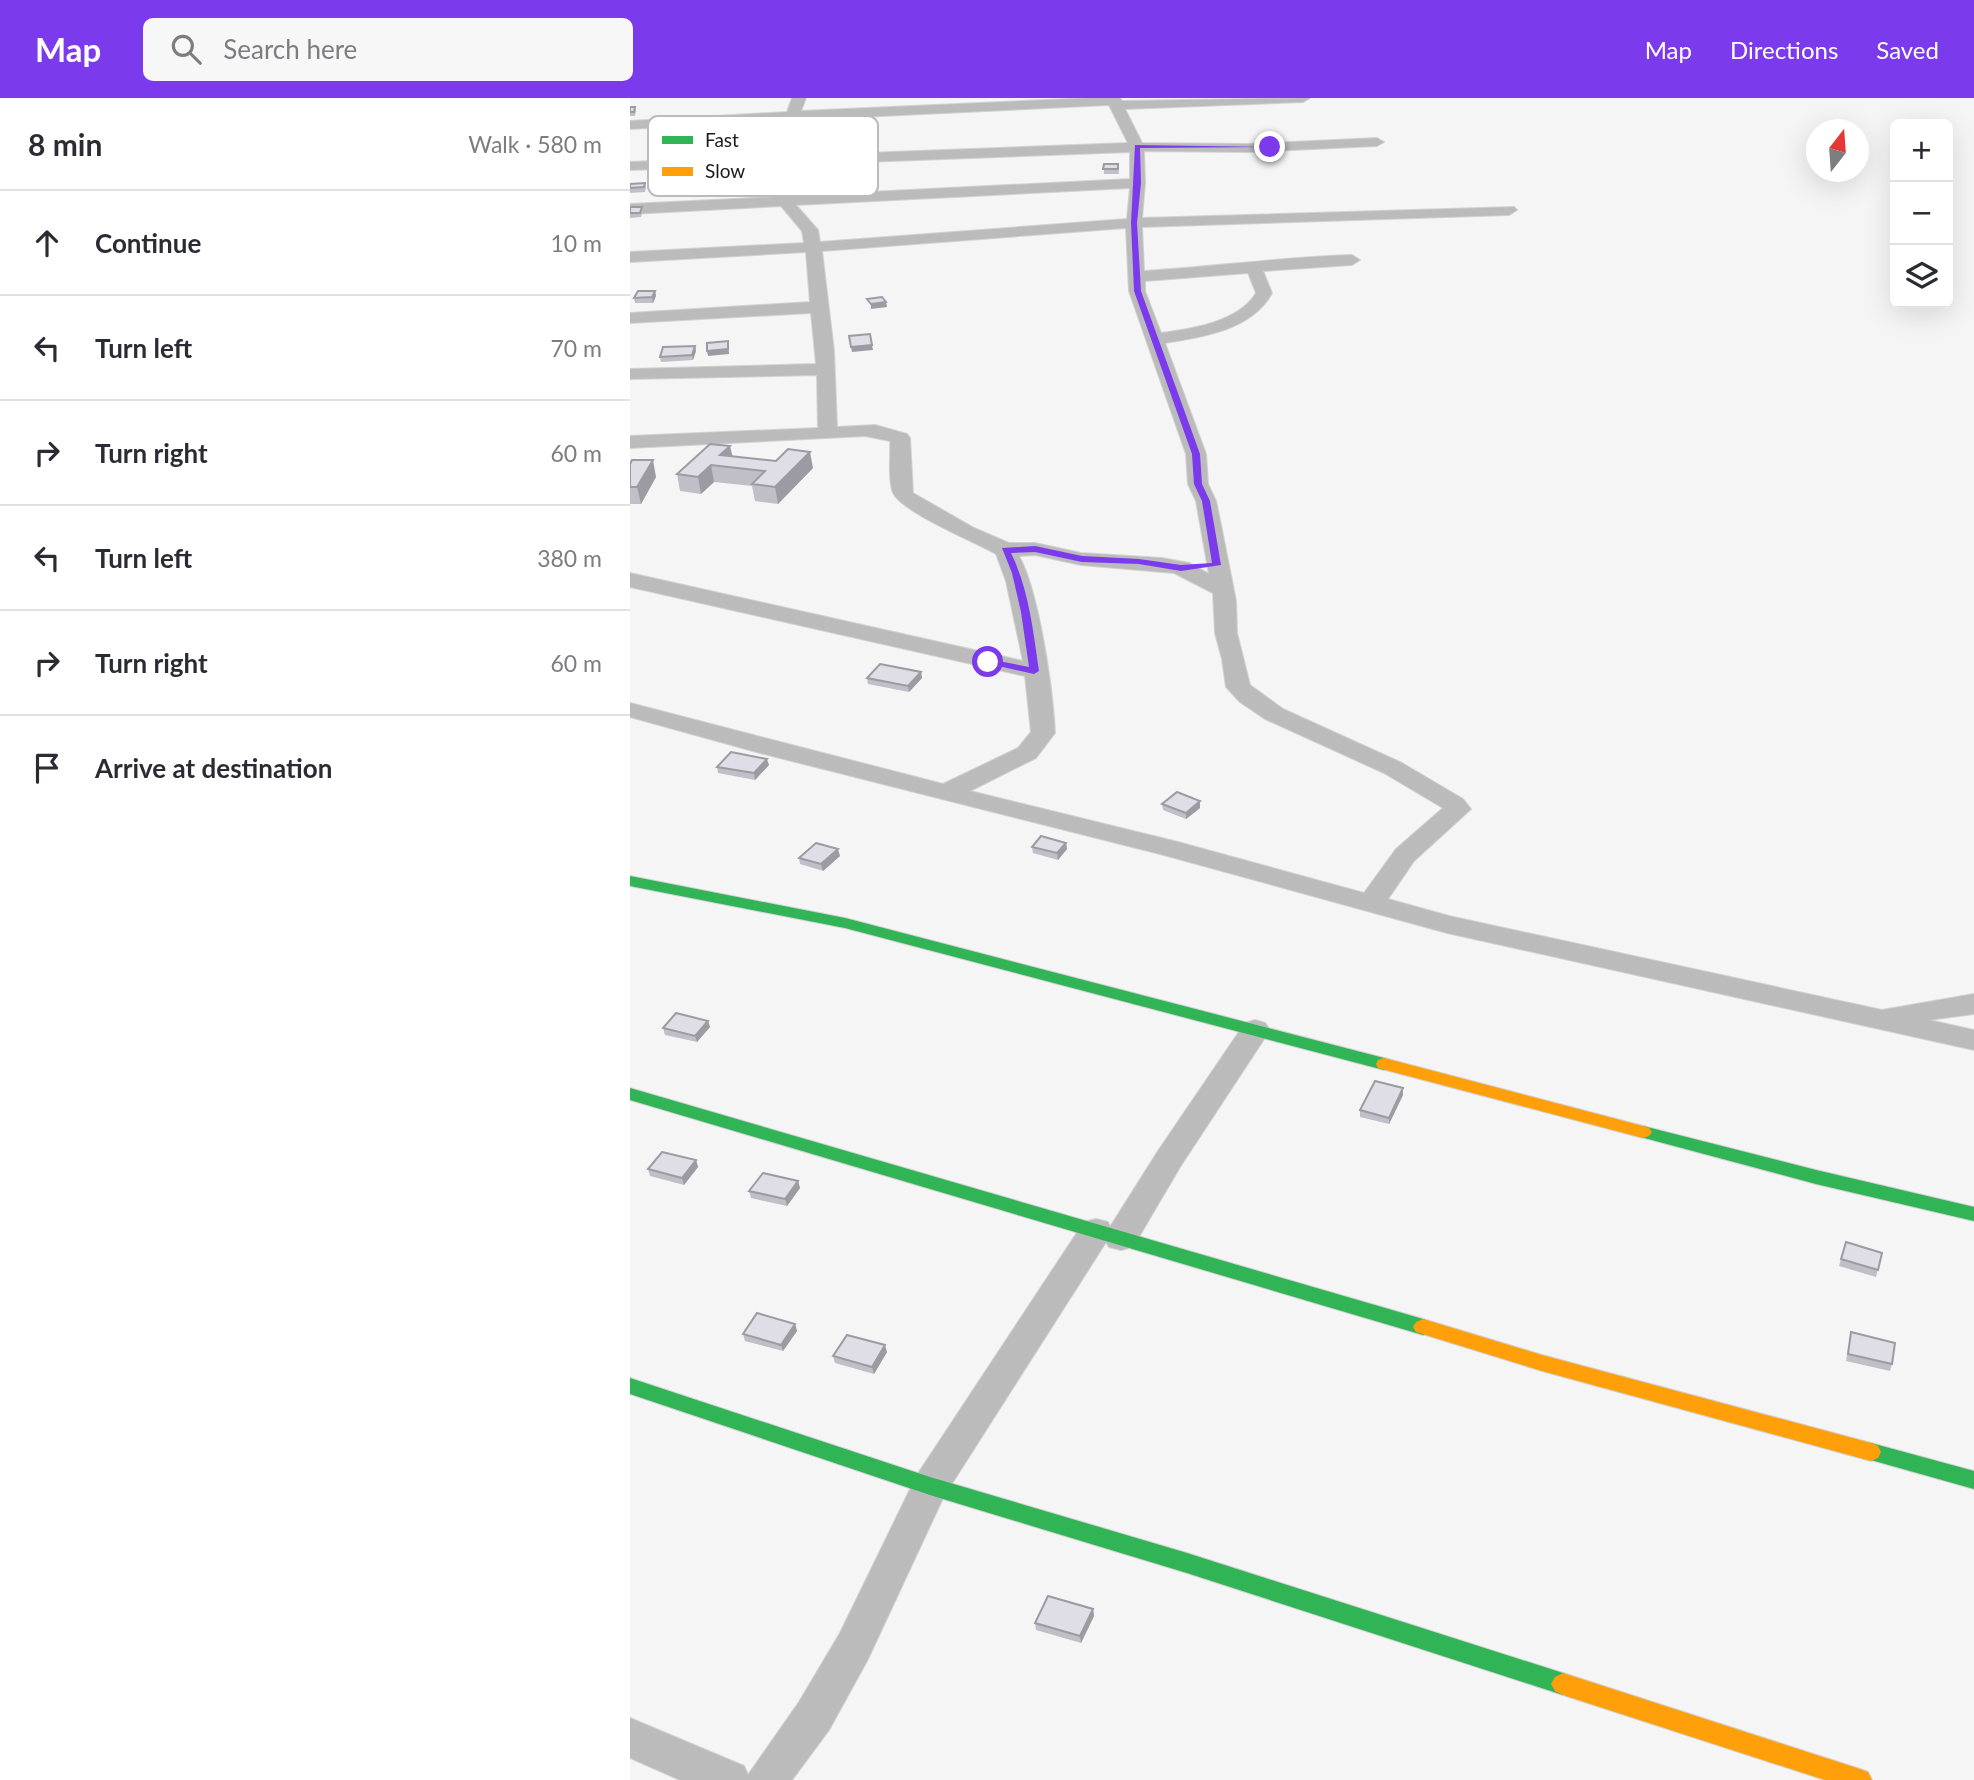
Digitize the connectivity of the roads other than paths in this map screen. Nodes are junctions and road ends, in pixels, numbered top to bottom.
1 (1303, 98) edge
2 (1115, 101) edge
3 (796, 107) edge
4 (713, 116) edge
5 (648, 123) edge
6 (630, 125) edge
7 (1377, 142) dead end
8 (1137, 147) junction
9 (878, 156) edge
10 (648, 165) edge
11 (630, 166) edge
12 (1138, 183) junction
13 (782, 196) edge
14 (868, 196) edge
15 (878, 196) edge
16 (785, 200) junction
17 (630, 209) edge
18 (1509, 211) dead end
19 (1134, 223) junction
20 (814, 247) junction
21 (630, 257) edge
22 (1352, 260) dead end
23 (1254, 268) junction
24 (1135, 276) junction
25 (819, 307) junction
26 (630, 318) edge
27 (1154, 339) junction
28 (824, 369) junction
29 (630, 374) edge
30 (828, 433) junction
31 (630, 442) edge
32 (1005, 550) junction
33 (1219, 577) junction
34 (630, 580) edge
35 (1034, 671) junction
36 (630, 710) edge
37 (944, 793) junction
38 (630, 881) edge
39 (1371, 903) junction
40 (1974, 1004) edge
41 (1876, 1019) junction
42 (1255, 1030) junction
43 (1974, 1040) edge
44 (630, 1094) edge
45 (1974, 1214) edge
46 (1109, 1234) junction
47 (630, 1386) edge
48 (1974, 1480) edge
49 (930, 1486) junction
50 (630, 1738) edge
51 (729, 1780) edge
52 (766, 1780) edge
53 (1860, 1780) edge

1 - 2 street
2 - 3 street
2 - 8 street
3 - 4 street
5 - 6 street
7 - 8 street
8 - 9 street
8 - 12 street
10 - 11 street
12 - 15 street
12 - 19 street
13 - 16 street
14 - 16 street
16 - 17 street
16 - 20 street
18 - 19 street
19 - 20 street
19 - 24 street
20 - 21 street
20 - 25 street
22 - 23 street
23 - 24 street
23 - 27 street
24 - 27 street
25 - 26 street
25 - 28 street
27 - 33 street
28 - 29 street
28 - 30 street
30 - 31 street
30 - 32 street
32 - 33 street
32 - 35 street
33 - 39 street
34 - 35 street
35 - 37 street
36 - 37 street
37 - 39 street
38 - 42 street
39 - 41 street
40 - 41 street
41 - 43 street
42 - 45 street
42 - 46 street
44 - 46 street
46 - 48 street
46 - 49 street
47 - 49 street
49 - 52 street
49 - 53 street
50 - 51 street

